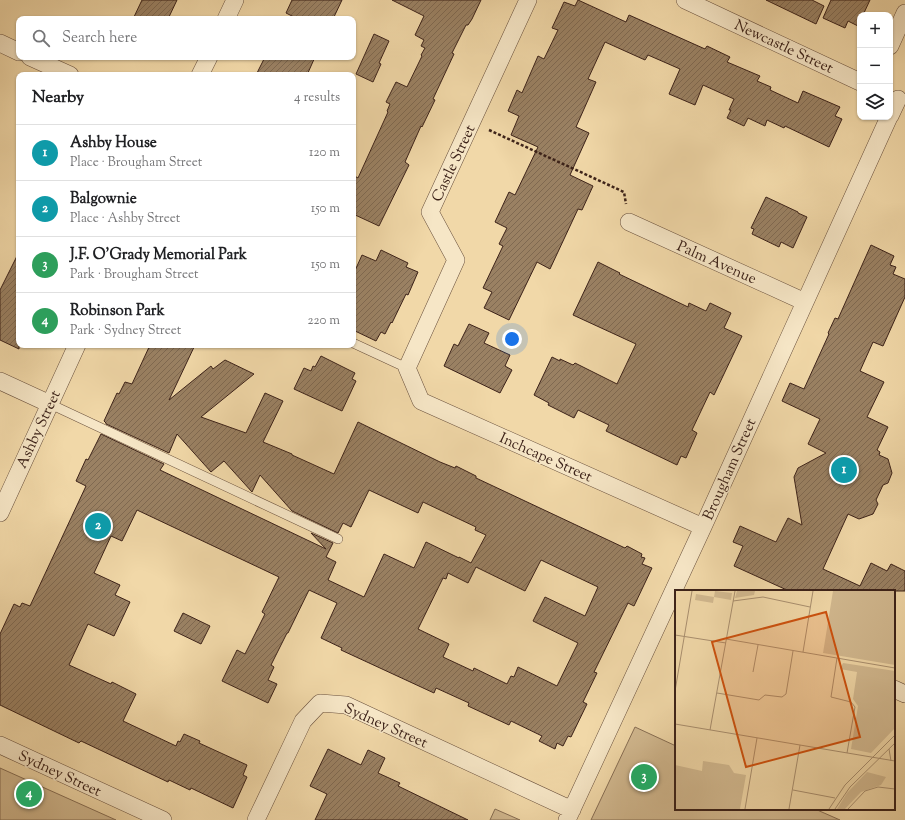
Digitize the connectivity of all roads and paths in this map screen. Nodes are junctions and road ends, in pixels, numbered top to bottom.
1 (235, 0) edge
2 (528, 0) edge
3 (685, 0) edge
4 (905, 13) edge
5 (227, 16) edge
6 (893, 39) edge
7 (0, 43) edge
8 (16, 51) edge
9 (37, 60) edge
10 (208, 60) edge
11 (63, 72) edge
12 (202, 72) edge
13 (857, 81) edge
14 (898, 99) edge
15 (893, 110) edge
16 (888, 120) edge
17 (485, 128) dead end
18 (627, 214) joint
19 (805, 302) junction
20 (356, 344) edge
21 (76, 348) edge
22 (407, 368) junction
23 (0, 381) edge
24 (50, 404) junction
25 (0, 512) edge
26 (703, 527) junction
27 (338, 539) dead end
28 (675, 590) edge
29 (675, 591) edge
30 (895, 689) edge
31 (905, 694) edge
32 (0, 745) edge
33 (569, 815) edge
34 (163, 820) edge
35 (256, 820) edge

1 - 5 street
2 - 22 street, Castle Street
3 - 13 street, Newcastle Street
4 - 6 street
7 - 8 street
9 - 11 street
10 - 12 street
14 - 15 street, Brougham Street
16 - 19 street, Brougham Street
17 - 18 path
18 - 19 street, Palm Avenue
19 - 26 street, Brougham Street
20 - 22 lane
21 - 24 street, Ashby Street
22 - 26 street, Inchcape Street
23 - 24 street
24 - 25 street, Ashby Street
24 - 27 lane
26 - 28 street, Brougham Street
29 - 33 street, Brougham Street
30 - 31 street
32 - 34 street, Sydney Street
33 - 35 street, Sydney Street

